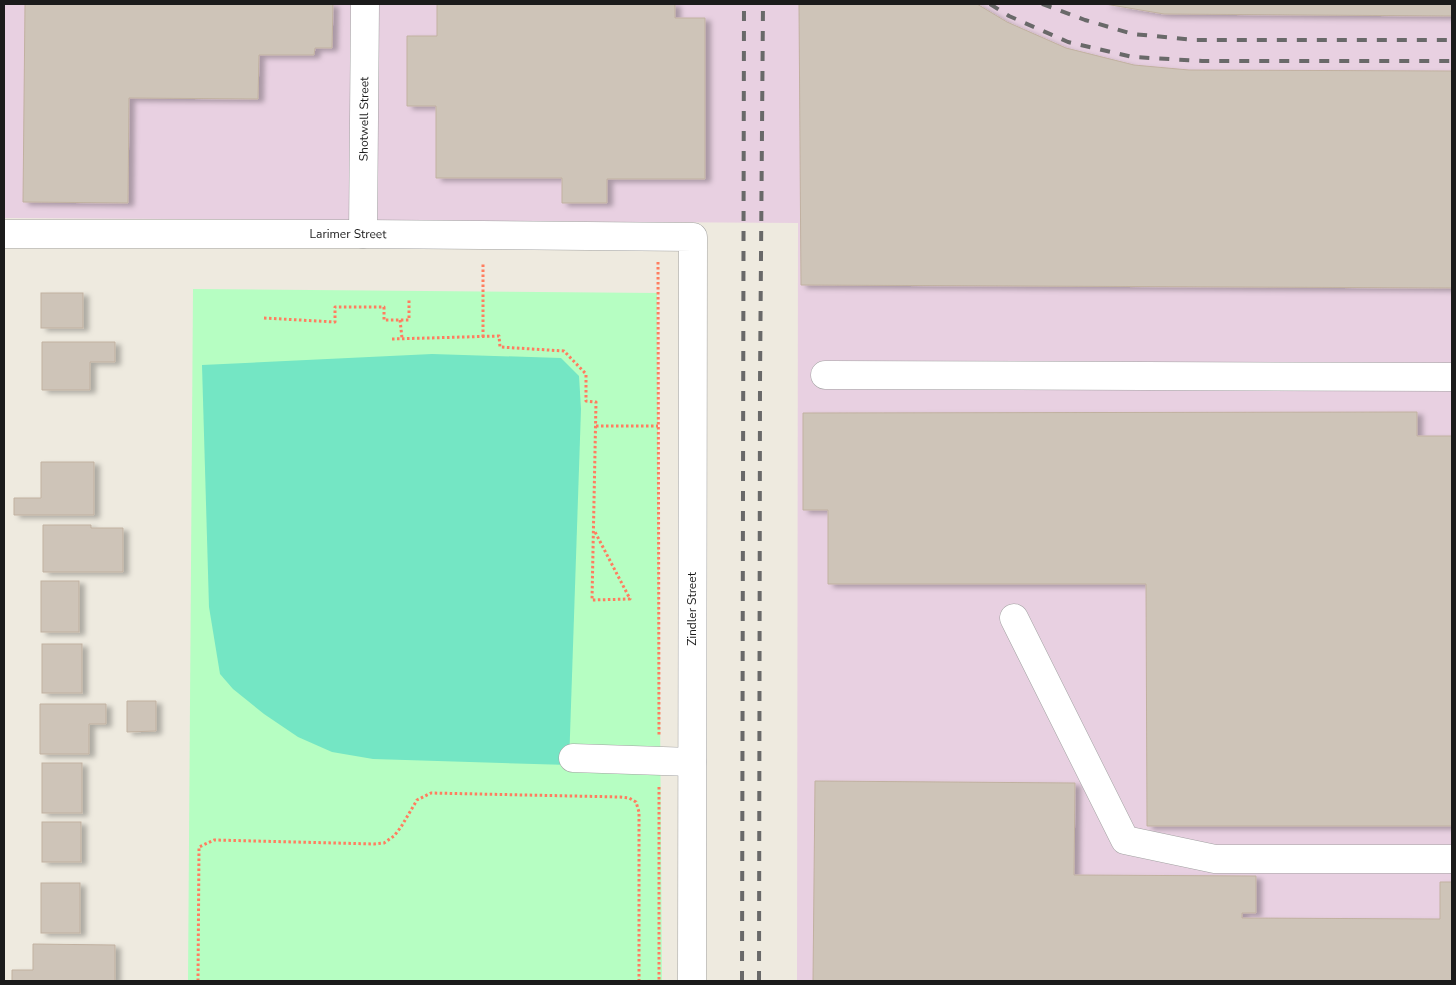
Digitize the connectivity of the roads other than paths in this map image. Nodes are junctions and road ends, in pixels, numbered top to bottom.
1 (366, 4) edge
2 (4, 234) edge
3 (364, 234) junction
4 (693, 238) joint
5 (825, 375) dead end
6 (1452, 377) edge
7 (1014, 618) dead end
8 (573, 758) dead end
9 (692, 762) junction
10 (1452, 859) edge
11 (692, 981) edge

1 - 3 street, Shotwell Street
2 - 3 street, Larimer Street
3 - 4 street, Larimer Street
4 - 9 street, Zindler Street
5 - 6 street
7 - 10 street
8 - 9 street
9 - 11 street, Zindler Street

